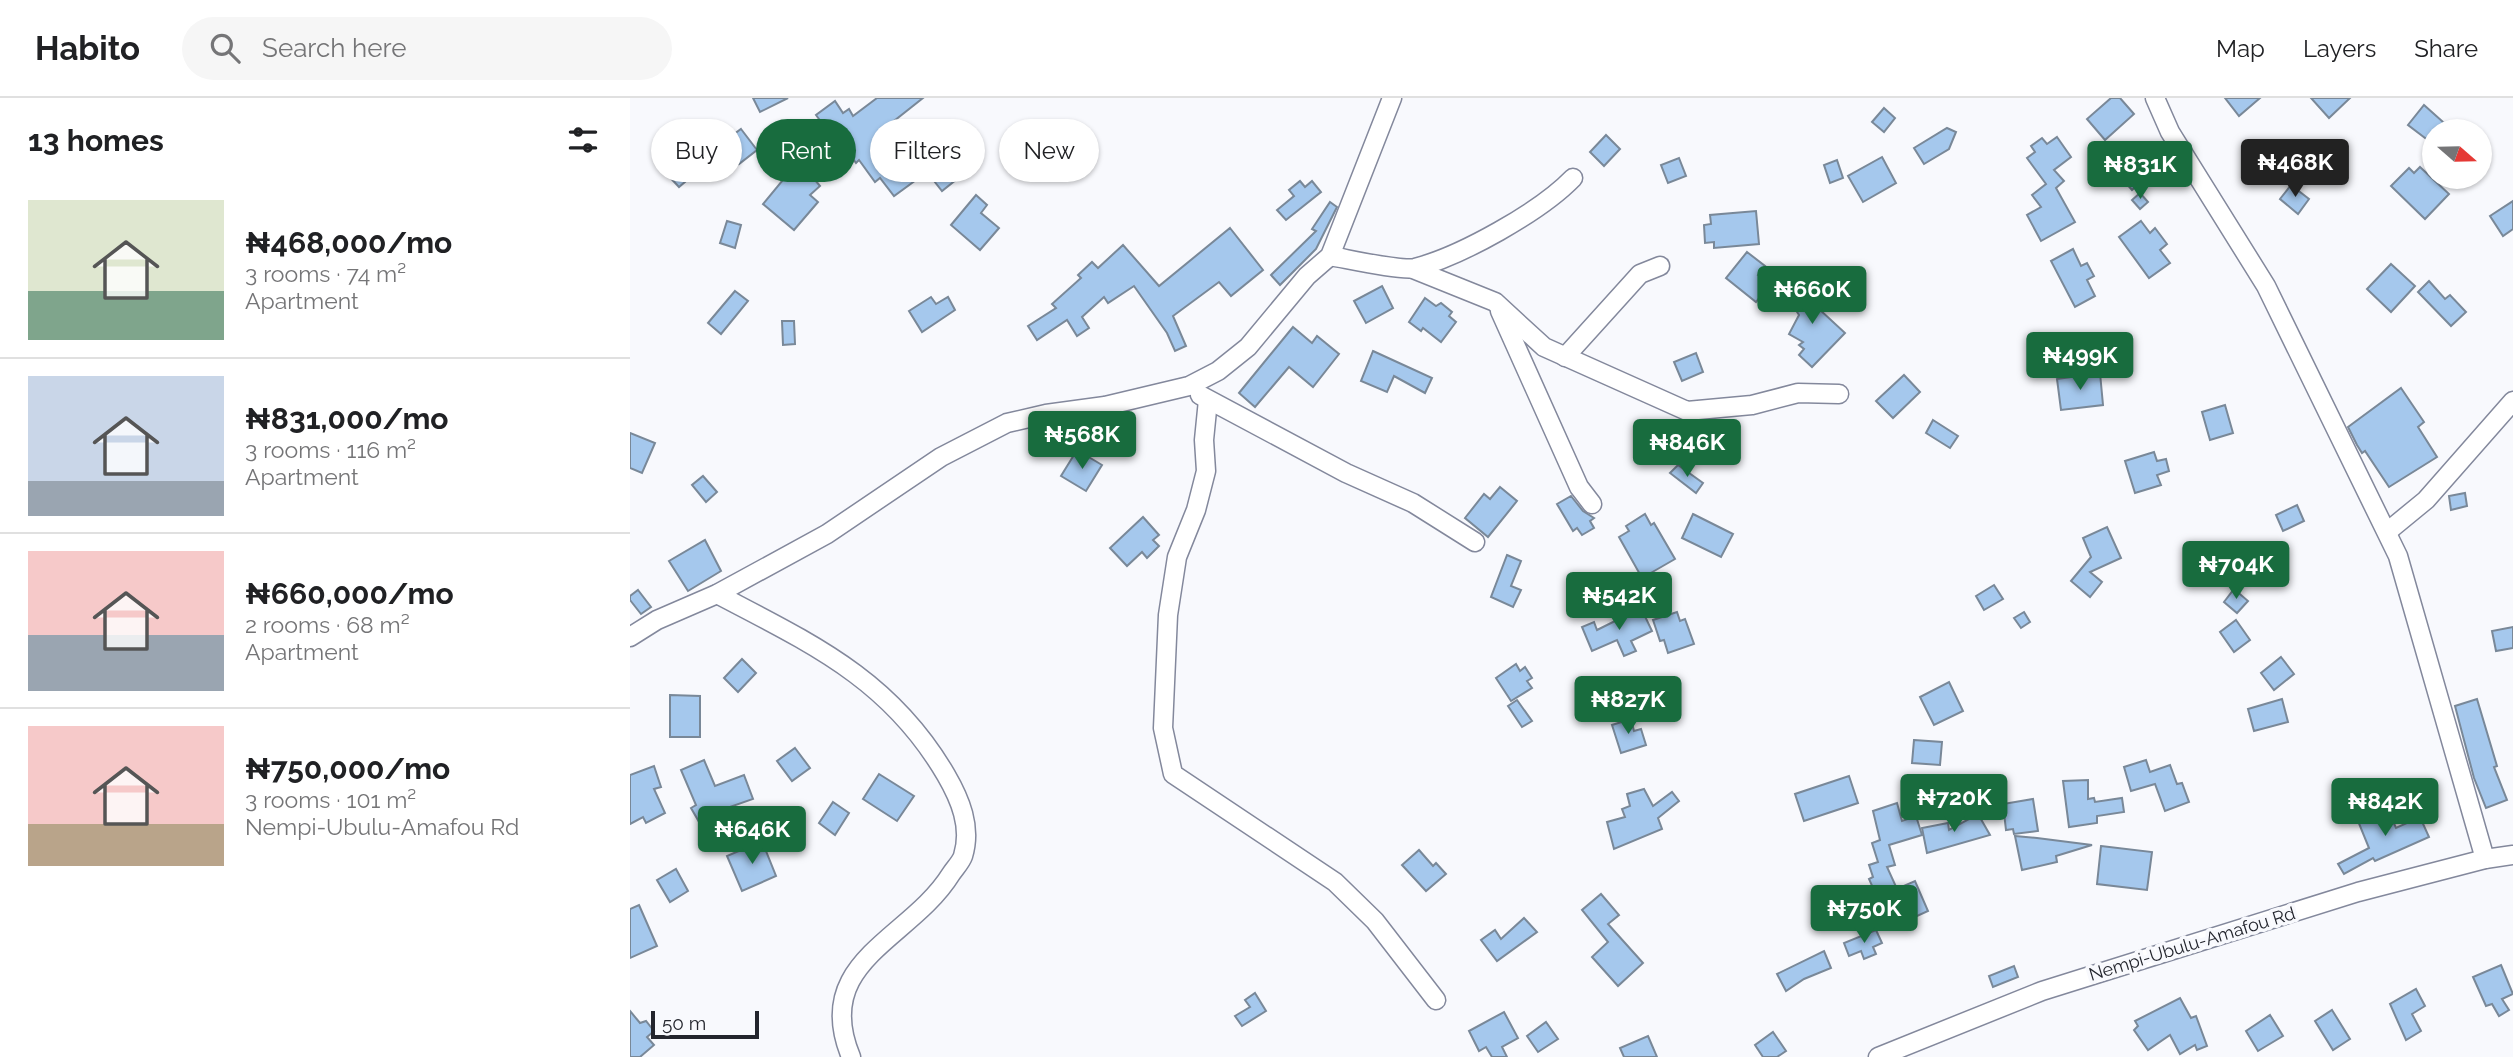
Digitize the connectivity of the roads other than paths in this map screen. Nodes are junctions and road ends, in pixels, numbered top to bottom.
1 (1392, 98) edge
2 (2155, 98) edge
3 (1573, 178) dead end
4 (1330, 256) junction
5 (1660, 266) dead end
6 (1413, 269) junction
7 (1495, 302) junction
8 (1565, 357) junction
9 (1189, 386) junction
10 (1839, 394) dead end
11 (1208, 400) junction
12 (2513, 401) edge
13 (1592, 504) dead end
14 (2387, 532) junction
15 (1475, 542) dead end
16 (717, 594) junction
17 (630, 637) edge
18 (2513, 855) edge
19 (2485, 859) junction
20 (1436, 1000) dead end
21 (851, 1057) edge
22 (1878, 1057) edge

1 - 4 street
2 - 14 street
3 - 6 street
4 - 6 street
4 - 9 street
5 - 8 street
6 - 7 street
7 - 8 street
7 - 13 street
8 - 10 street
9 - 11 street
9 - 16 street
11 - 15 street
11 - 20 street
12 - 14 street
14 - 19 street
16 - 17 street
16 - 21 street
18 - 19 street, Nempi-Ubulu-Amafou Rd
19 - 22 street, Nempi-Ubulu-Amafou Rd

